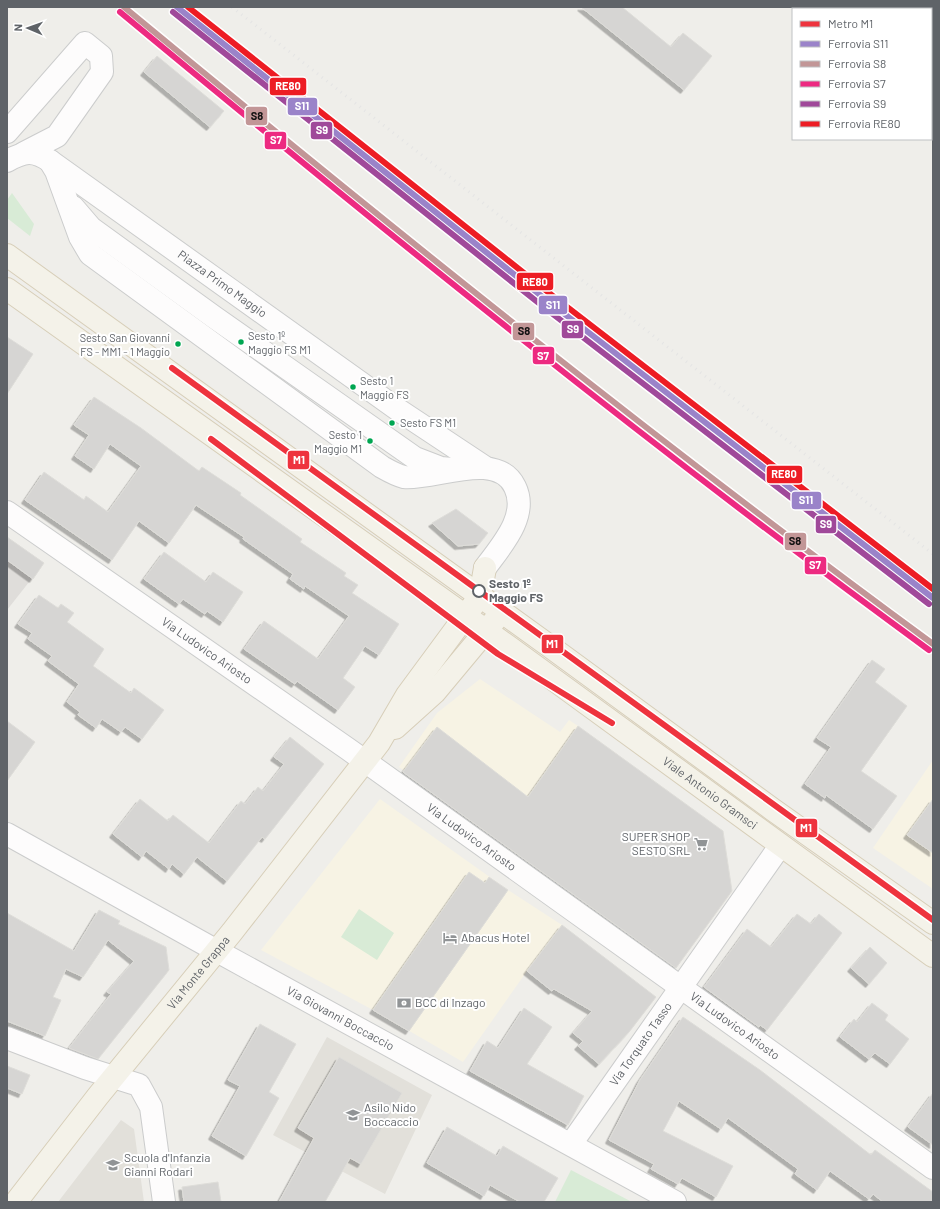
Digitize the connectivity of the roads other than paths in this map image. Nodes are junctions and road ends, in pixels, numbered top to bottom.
1 (7, 132) edge
2 (16, 157) edge
3 (50, 161) junction
4 (7, 255) edge
5 (7, 288) edge
6 (486, 468) junction
7 (7, 512) edge
8 (485, 568) junction
9 (452, 576) junction
10 (480, 596) junction
11 (502, 612) junction
12 (466, 616) junction
13 (487, 631) junction
14 (379, 742) junction
15 (365, 762) junction
16 (7, 834) edge
17 (780, 846) junction
18 (933, 923) edge
19 (217, 952) junction
20 (933, 956) edge
21 (682, 988) junction
22 (7, 1038) edge
23 (114, 1077) junction
24 (572, 1144) junction
25 (933, 1168) edge
26 (16, 1202) edge
27 (164, 1202) edge
28 (675, 1202) edge

1 - 2 street
2 - 3 street
3 - 6 street, Piazza Primo Maggio
3 - 6 street, Piazza Primo Maggio
4 - 9 main road, Viale Antonio Gramsci
5 - 12 main road, Viale Antonio Gramsci
6 - 8 street, Piazza Primo Maggio
7 - 15 street, Via Ludovico Ariosto
8 - 9 main road
8 - 10 main road
9 - 10 main road, Viale Antonio Gramsci
10 - 11 main road, Viale Antonio Gramsci
10 - 12 main road
11 - 13 main road
11 - 18 main road, Viale Antonio Gramsci
12 - 13 main road, Viale Antonio Gramsci
12 - 14 main road
13 - 14 main road
13 - 17 main road, Viale Antonio Gramsci
14 - 15 main road, Via Monte Grappa
15 - 19 main road, Via Monte Grappa
15 - 21 street, Via Ludovico Ariosto
16 - 19 street, Via Giovanni Boccaccio
17 - 20 main road, Viale Antonio Gramsci
17 - 21 street, Via Torquato Tasso
19 - 23 main road, Via Monte Grappa
19 - 24 street, Via Giovanni Boccaccio
21 - 24 street, Via Torquato Tasso
21 - 25 street, Via Ludovico Ariosto
22 - 23 street
23 - 26 main road, Via Monte Grappa
23 - 27 street
24 - 28 street, Via Giovanni Boccaccio

